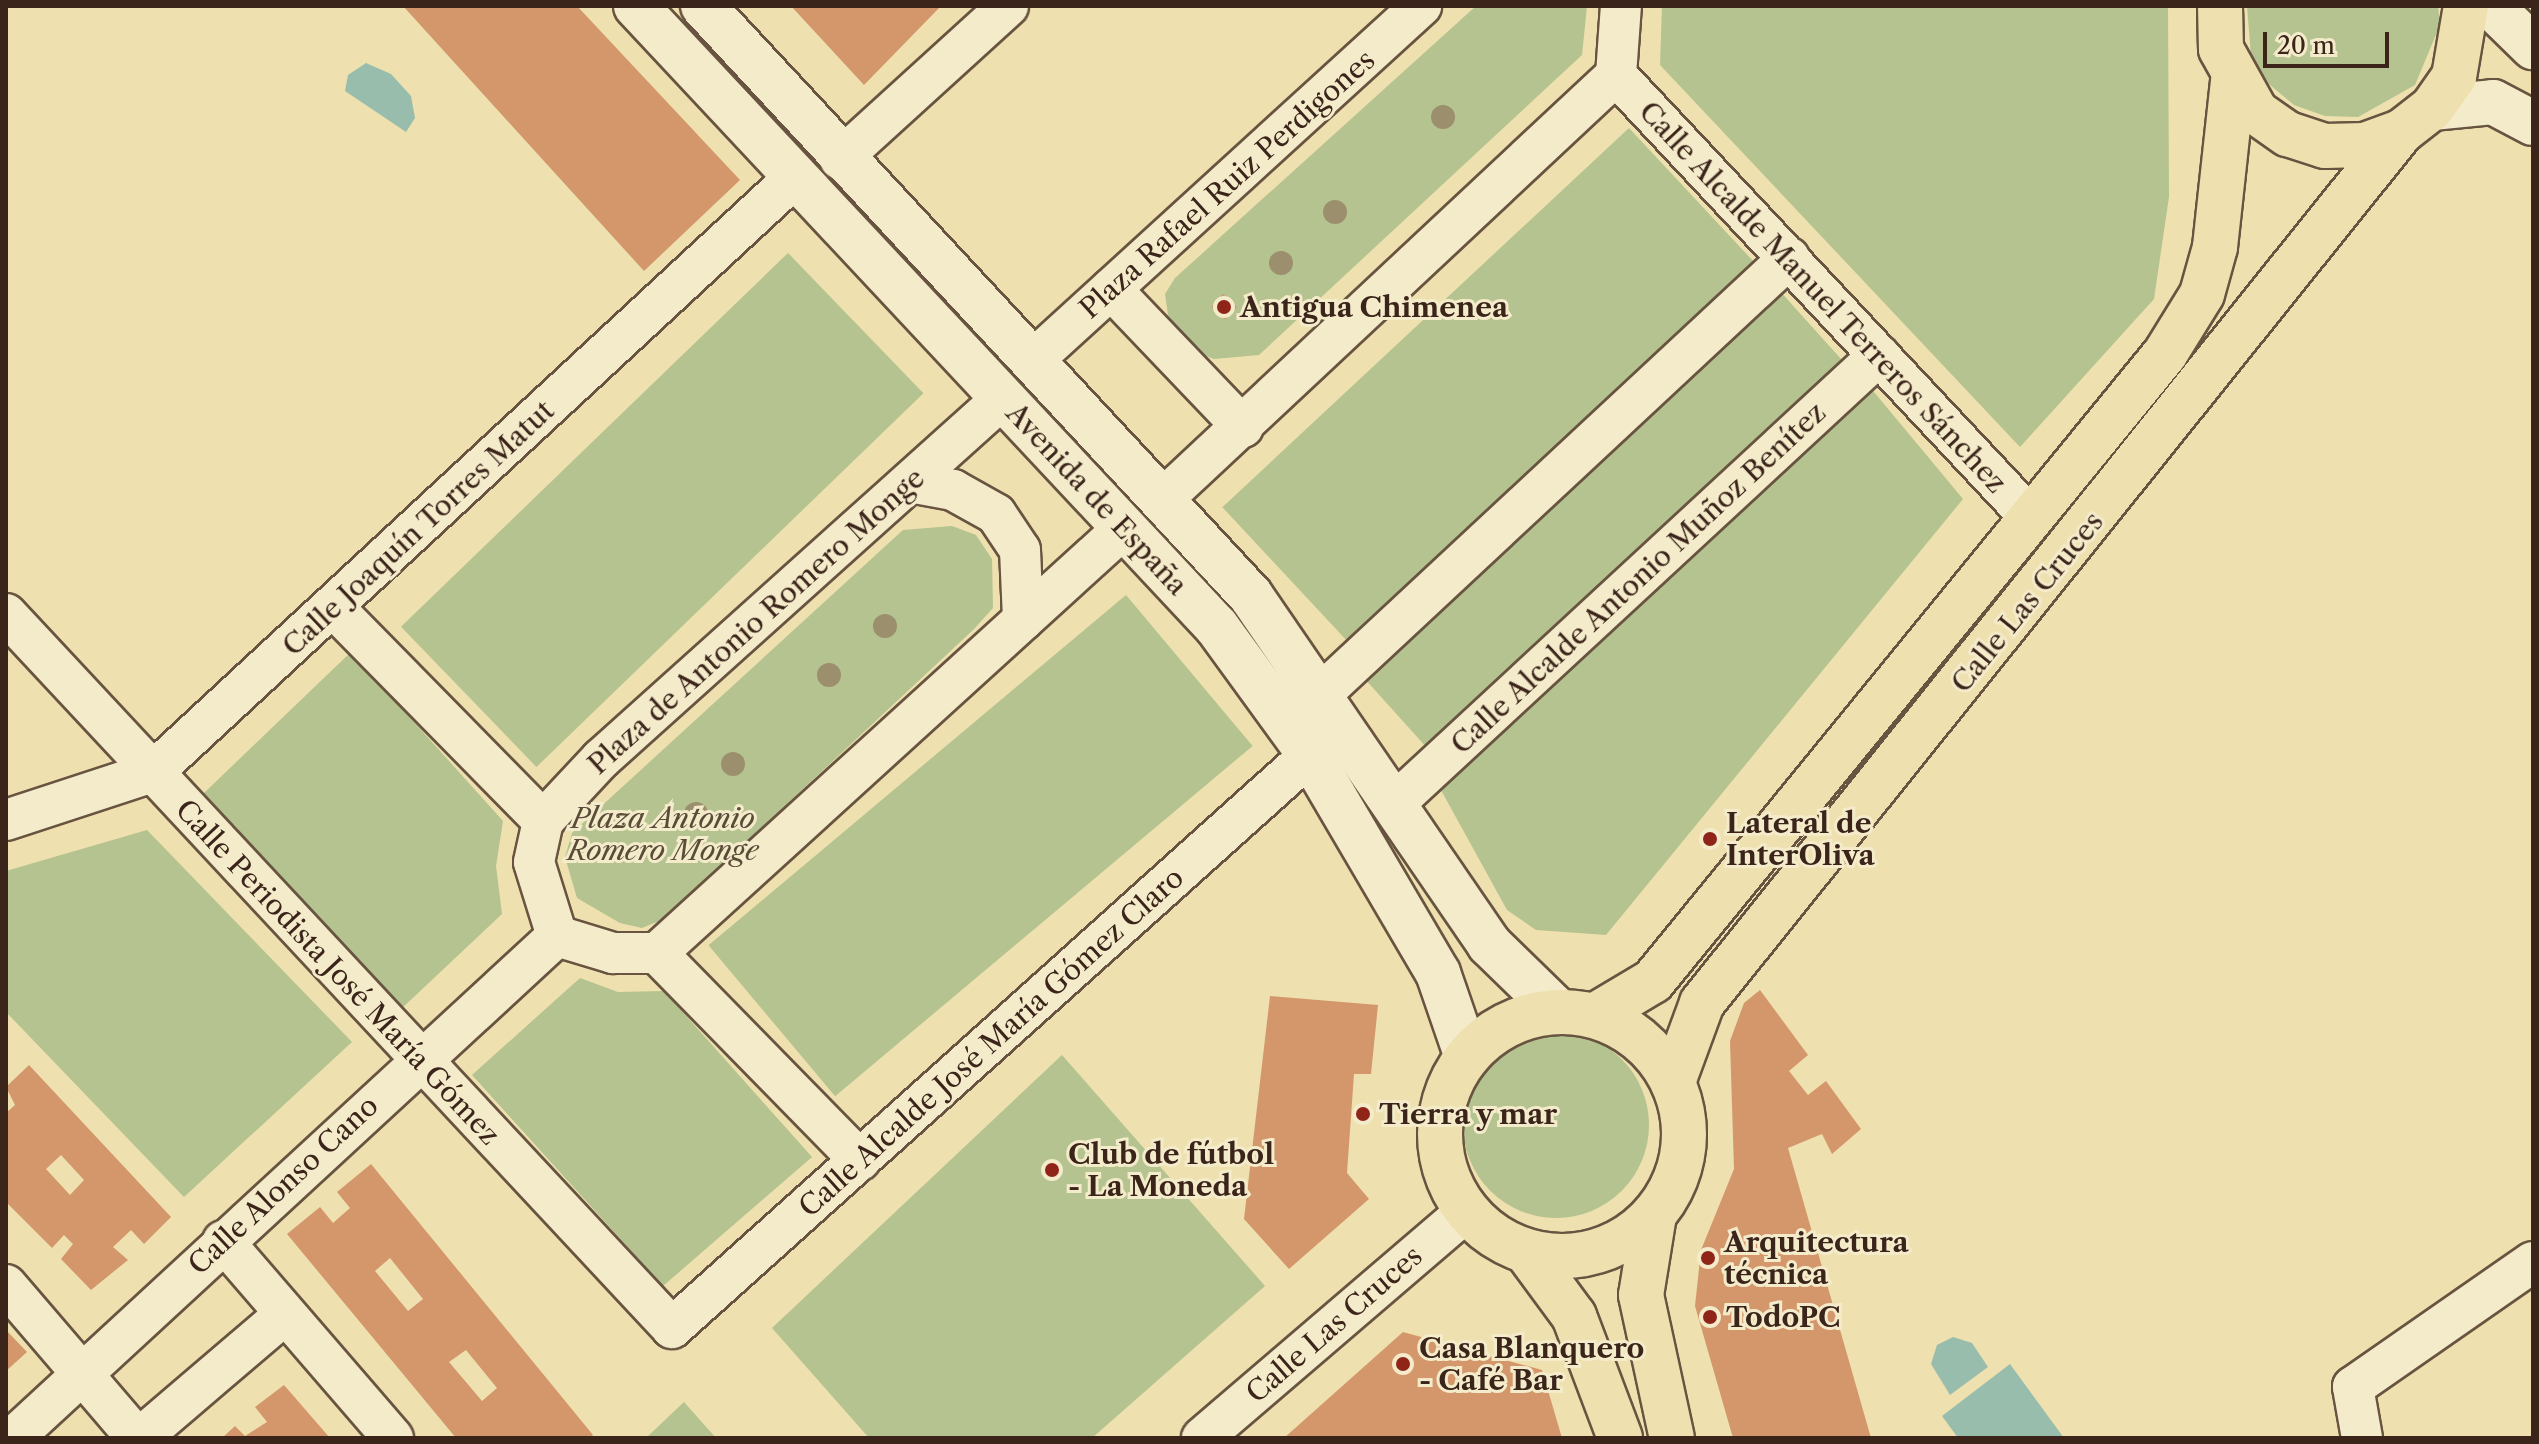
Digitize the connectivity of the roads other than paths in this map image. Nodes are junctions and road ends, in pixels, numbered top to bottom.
1 (636, 6) edge
2 (703, 6) edge
3 (1008, 6) edge
4 (1421, 6) edge
5 (1621, 6) edge
6 (2220, 6) edge
7 (2466, 6) edge
8 (2491, 6) edge
9 (2533, 47) edge
10 (1616, 75) junction
11 (2233, 80) junction
12 (2417, 120) junction
13 (2533, 123) edge
14 (840, 159) junction
15 (795, 177) junction
16 (1789, 258) junction
17 (1111, 289) junction
18 (1879, 355) junction
19 (1032, 361) junction
20 (1003, 398) junction
21 (1243, 427) junction
22 (910, 482) junction
23 (1165, 497) junction
24 (2031, 518) junction
25 (1125, 527) junction
26 (333, 607) junction
27 (6, 614) edge
28 (1023, 620) junction
29 (1321, 694) junction
30 (1310, 755) junction
31 (153, 772) junction
32 (1396, 802) junction
33 (6, 820) edge
34 (543, 821) junction
35 (557, 936) junction
36 (657, 953) junction
37 (1577, 1013) junction
38 (1467, 1057) junction
39 (416, 1060) junction
40 (1673, 1082) junction
41 (860, 1160) junction
42 (1467, 1211) junction
43 (1654, 1215) junction
44 (223, 1241) junction
45 (1526, 1251) junction
46 (2533, 1262) edge
47 (6, 1285) edge
48 (285, 1314) junction
49 (672, 1328) joint
50 (83, 1372) junction
51 (13, 1438) edge
52 (139, 1438) edge
53 (393, 1438) edge
54 (1202, 1438) edge
55 (1620, 1438) edge
56 (1672, 1438) edge
57 (2362, 1438) edge

1 - 15 main road, Avenida de España
2 - 14 main road, Avenida de España
3 - 14 street
4 - 17 street, Plaza Rafael Ruiz Perdigones
5 - 10 street
6 - 11 main road
7 - 12 main road, Calle Las Cruces
8 - 9 main road
10 - 16 street, Calle Alcalde Manuel Terreros Sánchez
10 - 21 street
11 - 12 main road
11 - 24 main road, Calle Las Cruces
12 - 13 main road
12 - 40 main road, Calle Las Cruces
14 - 19 main road, Avenida de España
15 - 20 main road, Avenida de España
15 - 26 street, Calle Joaquín Torres Matut
16 - 18 street, Calle Alcalde Manuel Terreros Sánchez
16 - 29 street
17 - 19 street, Plaza Rafael Ruiz Perdigones
17 - 21 street
18 - 24 street, Calle Alcalde Manuel Terreros Sánchez
18 - 32 street, Calle Alcalde Antonio Muñoz Benítez
19 - 23 main road, Avenida de España
20 - 22 street, Plaza de Antonio Romero Monge
20 - 25 main road, Avenida de España
21 - 23 street
22 - 28 street
22 - 34 street, Plaza de Antonio Romero Monge
23 - 29 main road, Avenida de España
24 - 37 main road, Calle Las Cruces
25 - 28 street
25 - 30 main road, Avenida de España
26 - 31 street, Calle Joaquín Torres Matut
26 - 34 street
27 - 31 street, Calle Periodista José María Gómez
28 - 36 street
29 - 32 main road, Avenida de España
30 - 38 main road, Avenida de España
30 - 41 street, Calle Alcalde José María Gómez Claro
31 - 33 street, Calle Joaquín Torres Matut
31 - 39 street, Calle Periodista José María Gómez
32 - 37 main road, Avenida de España
34 - 35 street
35 - 36 street
35 - 39 street, Calle Alonso Cano
36 - 41 street
37 - 38 main road
37 - 40 main road
38 - 42 main road
39 - 44 street, Calle Alonso Cano
39 - 49 street, Calle Periodista José María Gómez
40 - 43 main road
41 - 49 street, Calle Alcalde José María Gómez Claro
42 - 45 main road
42 - 54 street, Calle Las Cruces
43 - 45 main road
43 - 56 main road
44 - 48 street
44 - 50 street, Calle Alonso Cano
45 - 55 main road
46 - 57 street
47 - 50 street
48 - 52 street
48 - 53 street
50 - 51 street, Calle Alonso Cano
50 - 52 street

